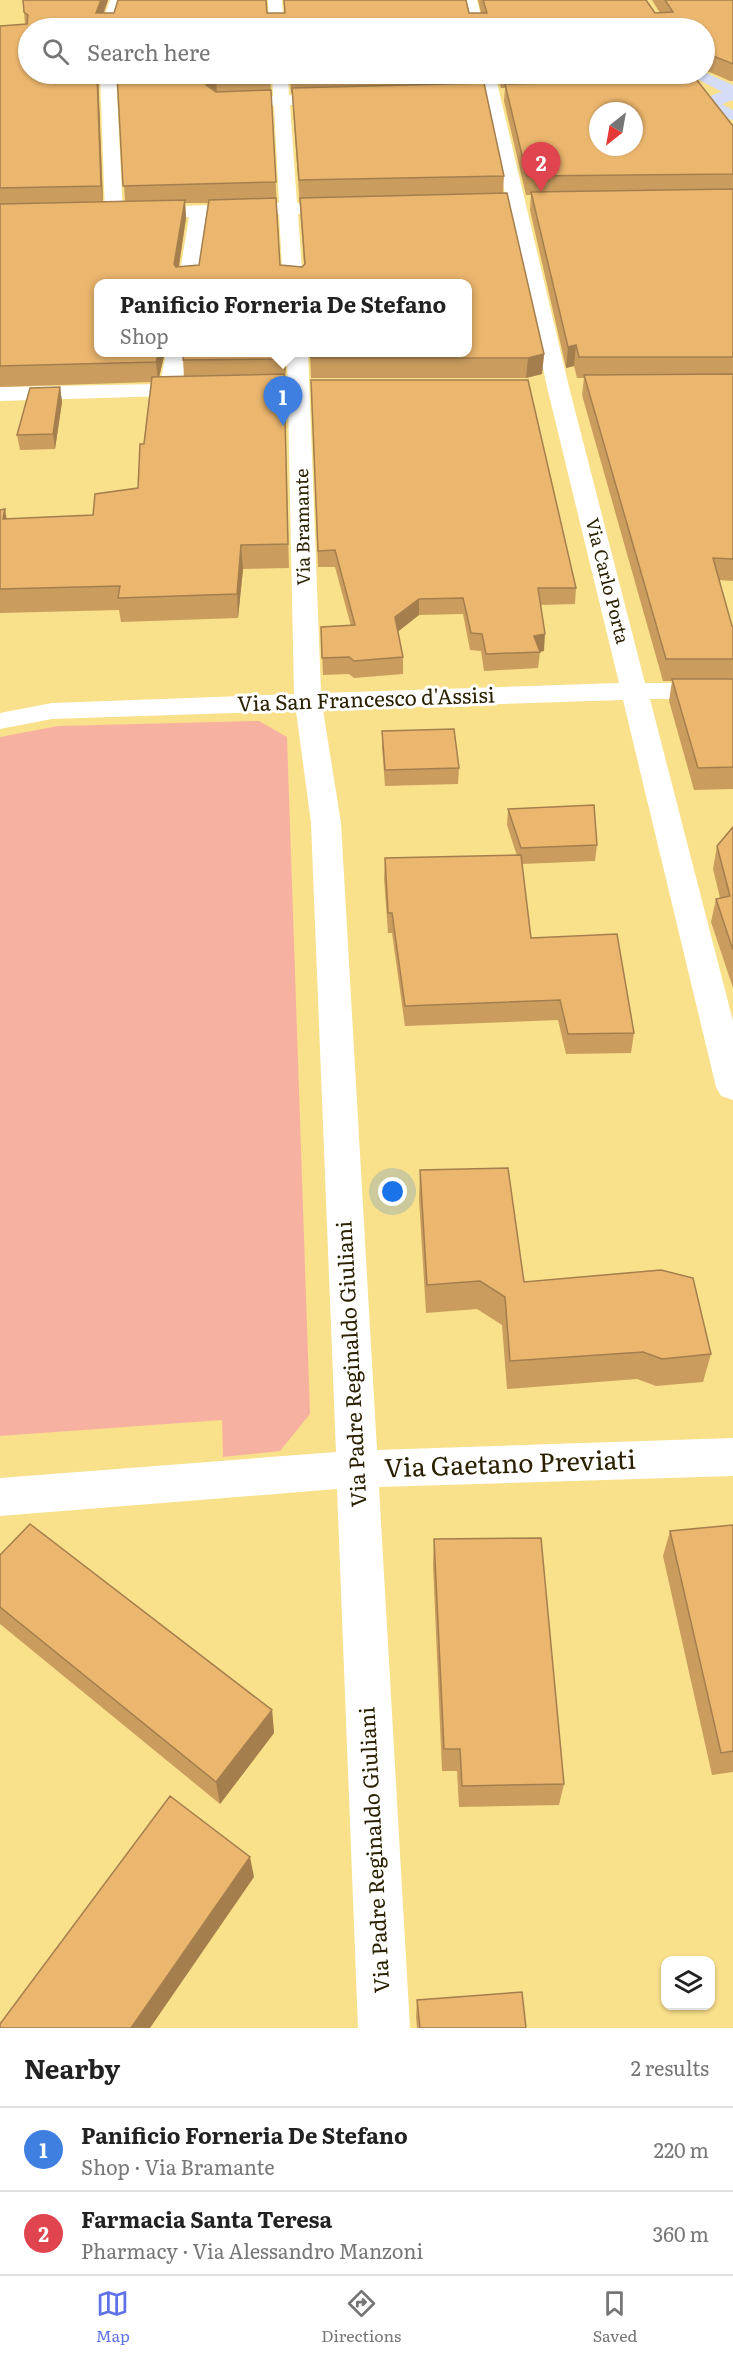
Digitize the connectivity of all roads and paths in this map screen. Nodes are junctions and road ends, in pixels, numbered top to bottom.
1 (117, 0) edge
2 (275, 0) edge
3 (470, 0) edge
4 (111, 18) edge
5 (276, 18) edge
6 (474, 18) edge
7 (108, 84) edge
8 (281, 84) edge
9 (493, 84) edge
10 (733, 93) edge
11 (498, 94) junction
12 (469, 95) edge
13 (711, 96) edge
14 (352, 99) edge
15 (282, 100) junction
16 (217, 102) edge
17 (539, 202) edge
18 (494, 203) edge
19 (516, 203) junction
20 (368, 207) edge
21 (288, 209) junction
22 (91, 213) edge
23 (114, 213) junction
24 (199, 213) junction
25 (189, 279) edge
26 (293, 279) edge
27 (176, 357) edge
28 (297, 357) edge
29 (217, 389) edge
30 (171, 390) junction
31 (0, 394) edge
32 (635, 691) junction
33 (733, 691) edge
34 (308, 702) junction
35 (0, 721) edge
36 (733, 1087) edge
37 (733, 1457) edge
38 (357, 1469) junction
39 (0, 1497) edge
40 (384, 2028) edge

1 - 4 street
2 - 5 street
3 - 6 street
7 - 23 street
8 - 15 street
9 - 11 street, Via Carlo Porta
10 - 13 main road
10 - 13 main road
11 - 12 street
11 - 19 street, Via Carlo Porta
14 - 15 street
15 - 16 street
15 - 21 street
17 - 19 street
18 - 19 street
19 - 32 street, Via Carlo Porta
20 - 21 street
21 - 24 street
21 - 26 street
22 - 23 street
23 - 24 street
24 - 25 street
27 - 30 street
28 - 34 street, Via Bramante
29 - 30 street
30 - 31 street
32 - 33 street, Via San Francesco d'Assisi
32 - 34 street, Via San Francesco d'Assisi
32 - 36 street, Via Carlo Porta
34 - 35 street, Via San Francesco d'Assisi
34 - 38 street, Via Padre Reginaldo Giuliani
37 - 38 street, Via Gaetano Previati
38 - 39 street, Via Gaetano Previati
38 - 40 street, Via Padre Reginaldo Giuliani

